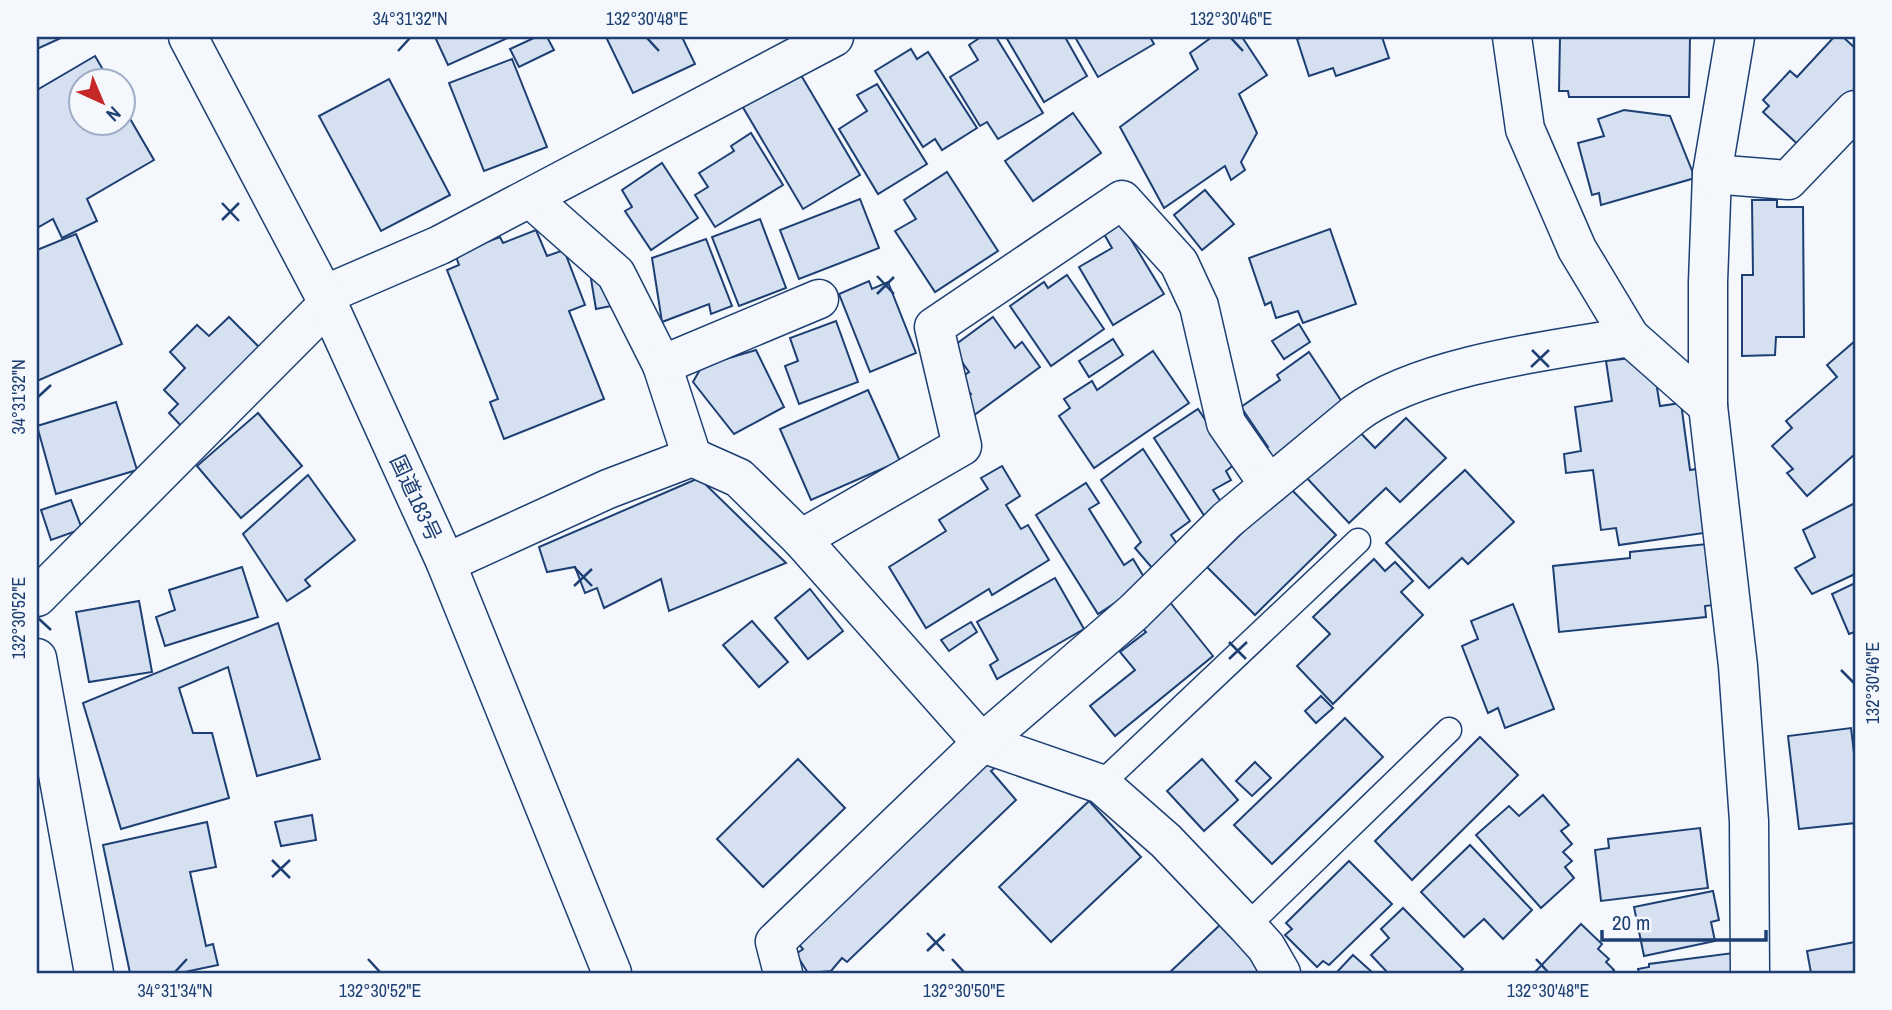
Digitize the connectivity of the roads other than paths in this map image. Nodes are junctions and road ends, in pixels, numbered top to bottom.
1 (188, 37) edge
2 (834, 37) edge
3 (1512, 37) edge
4 (1735, 37) edge
5 (1855, 110) edge
6 (1712, 174) junction
7 (530, 198) junction
8 (819, 299) dead end
9 (325, 300) junction
10 (1630, 337) junction
11 (662, 365) junction
12 (1708, 406) junction
13 (692, 457) junction
14 (1269, 485) junction
15 (801, 539) junction
16 (1358, 541) dead end
17 (446, 564) junction
18 (37, 597) edge
19 (37, 658) edge
20 (1449, 730) dead end
21 (982, 743) junction
22 (1101, 784) junction
23 (1247, 926) junction
24 (94, 973) edge
25 (612, 973) edge
26 (783, 973) edge
27 (1281, 973) edge
28 (1750, 973) edge

1 - 9 main road, 国道183号
2 - 7 main road
3 - 10 main road
4 - 6 main road
5 - 6 main road
6 - 12 main road
7 - 9 main road
7 - 11 main road
8 - 11 main road
9 - 17 main road, 国道183号
9 - 18 main road
10 - 12 main road
10 - 14 main road
11 - 13 main road
12 - 28 main road
13 - 15 main road
13 - 17 main road
14 - 15 main road
14 - 21 main road
15 - 21 main road
16 - 22 lane
17 - 25 main road, 国道183号
19 - 24 main road
20 - 23 lane
21 - 22 main road
21 - 26 main road
22 - 23 main road
23 - 27 main road

